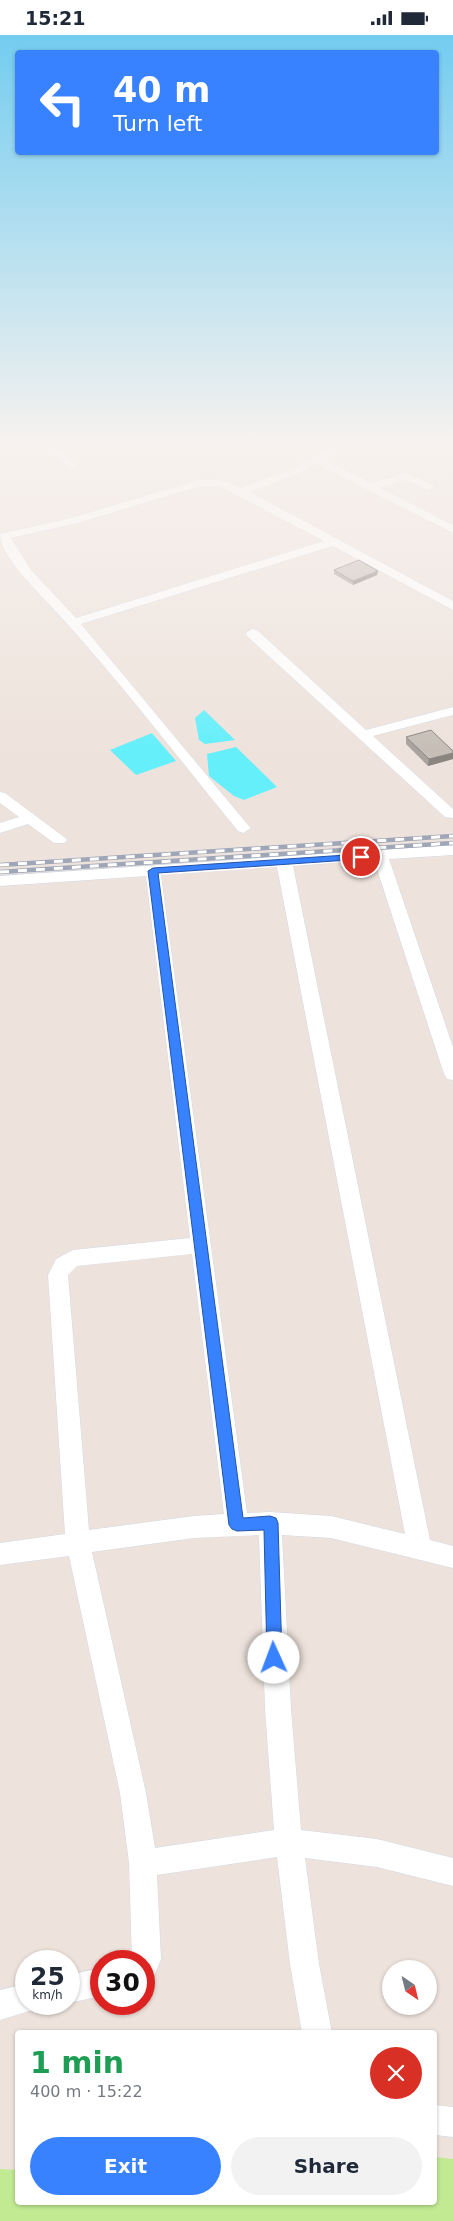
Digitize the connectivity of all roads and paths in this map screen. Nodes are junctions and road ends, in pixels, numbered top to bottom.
1 (8, 546) edge
2 (320, 546) edge
3 (341, 546) edge
4 (450, 601) edge
5 (72, 623) junction
6 (252, 633) dead end
7 (453, 711) edge
8 (363, 735) junction
9 (0, 796) edge
10 (450, 814) dead end
11 (30, 819) junction
12 (0, 828) edge
13 (243, 828) dead end
14 (59, 841) dead end
15 (453, 850) edge
16 (380, 856) junction
17 (284, 862) junction
18 (153, 871) junction
19 (0, 881) edge
20 (453, 1074) edge
21 (201, 1245) junction
22 (270, 1523) junction
23 (237, 1525) junction
24 (78, 1543) junction
25 (420, 1548) junction
26 (0, 1555) edge
27 (453, 1557) edge
28 (288, 1842) junction
29 (143, 1863) junction
30 (453, 1873) edge
31 (147, 1950) edge
32 (15, 2002) edge
33 (0, 2005) edge
34 (316, 2030) edge
35 (437, 2119) edge
36 (453, 2122) edge

1 - 5 street
2 - 5 street
3 - 4 street
5 - 13 street
6 - 8 street
7 - 8 street
8 - 10 street
9 - 11 street
11 - 12 street
11 - 14 street
15 - 16 street
16 - 17 street
16 - 20 street
17 - 18 street
17 - 25 street
18 - 19 street
18 - 21 street
21 - 23 street
21 - 24 street
22 - 23 street
22 - 25 street
22 - 28 street
23 - 24 street
24 - 26 street
24 - 29 street
25 - 27 street
28 - 29 street
28 - 30 street
28 - 34 street
29 - 31 street
32 - 33 street
35 - 36 street

